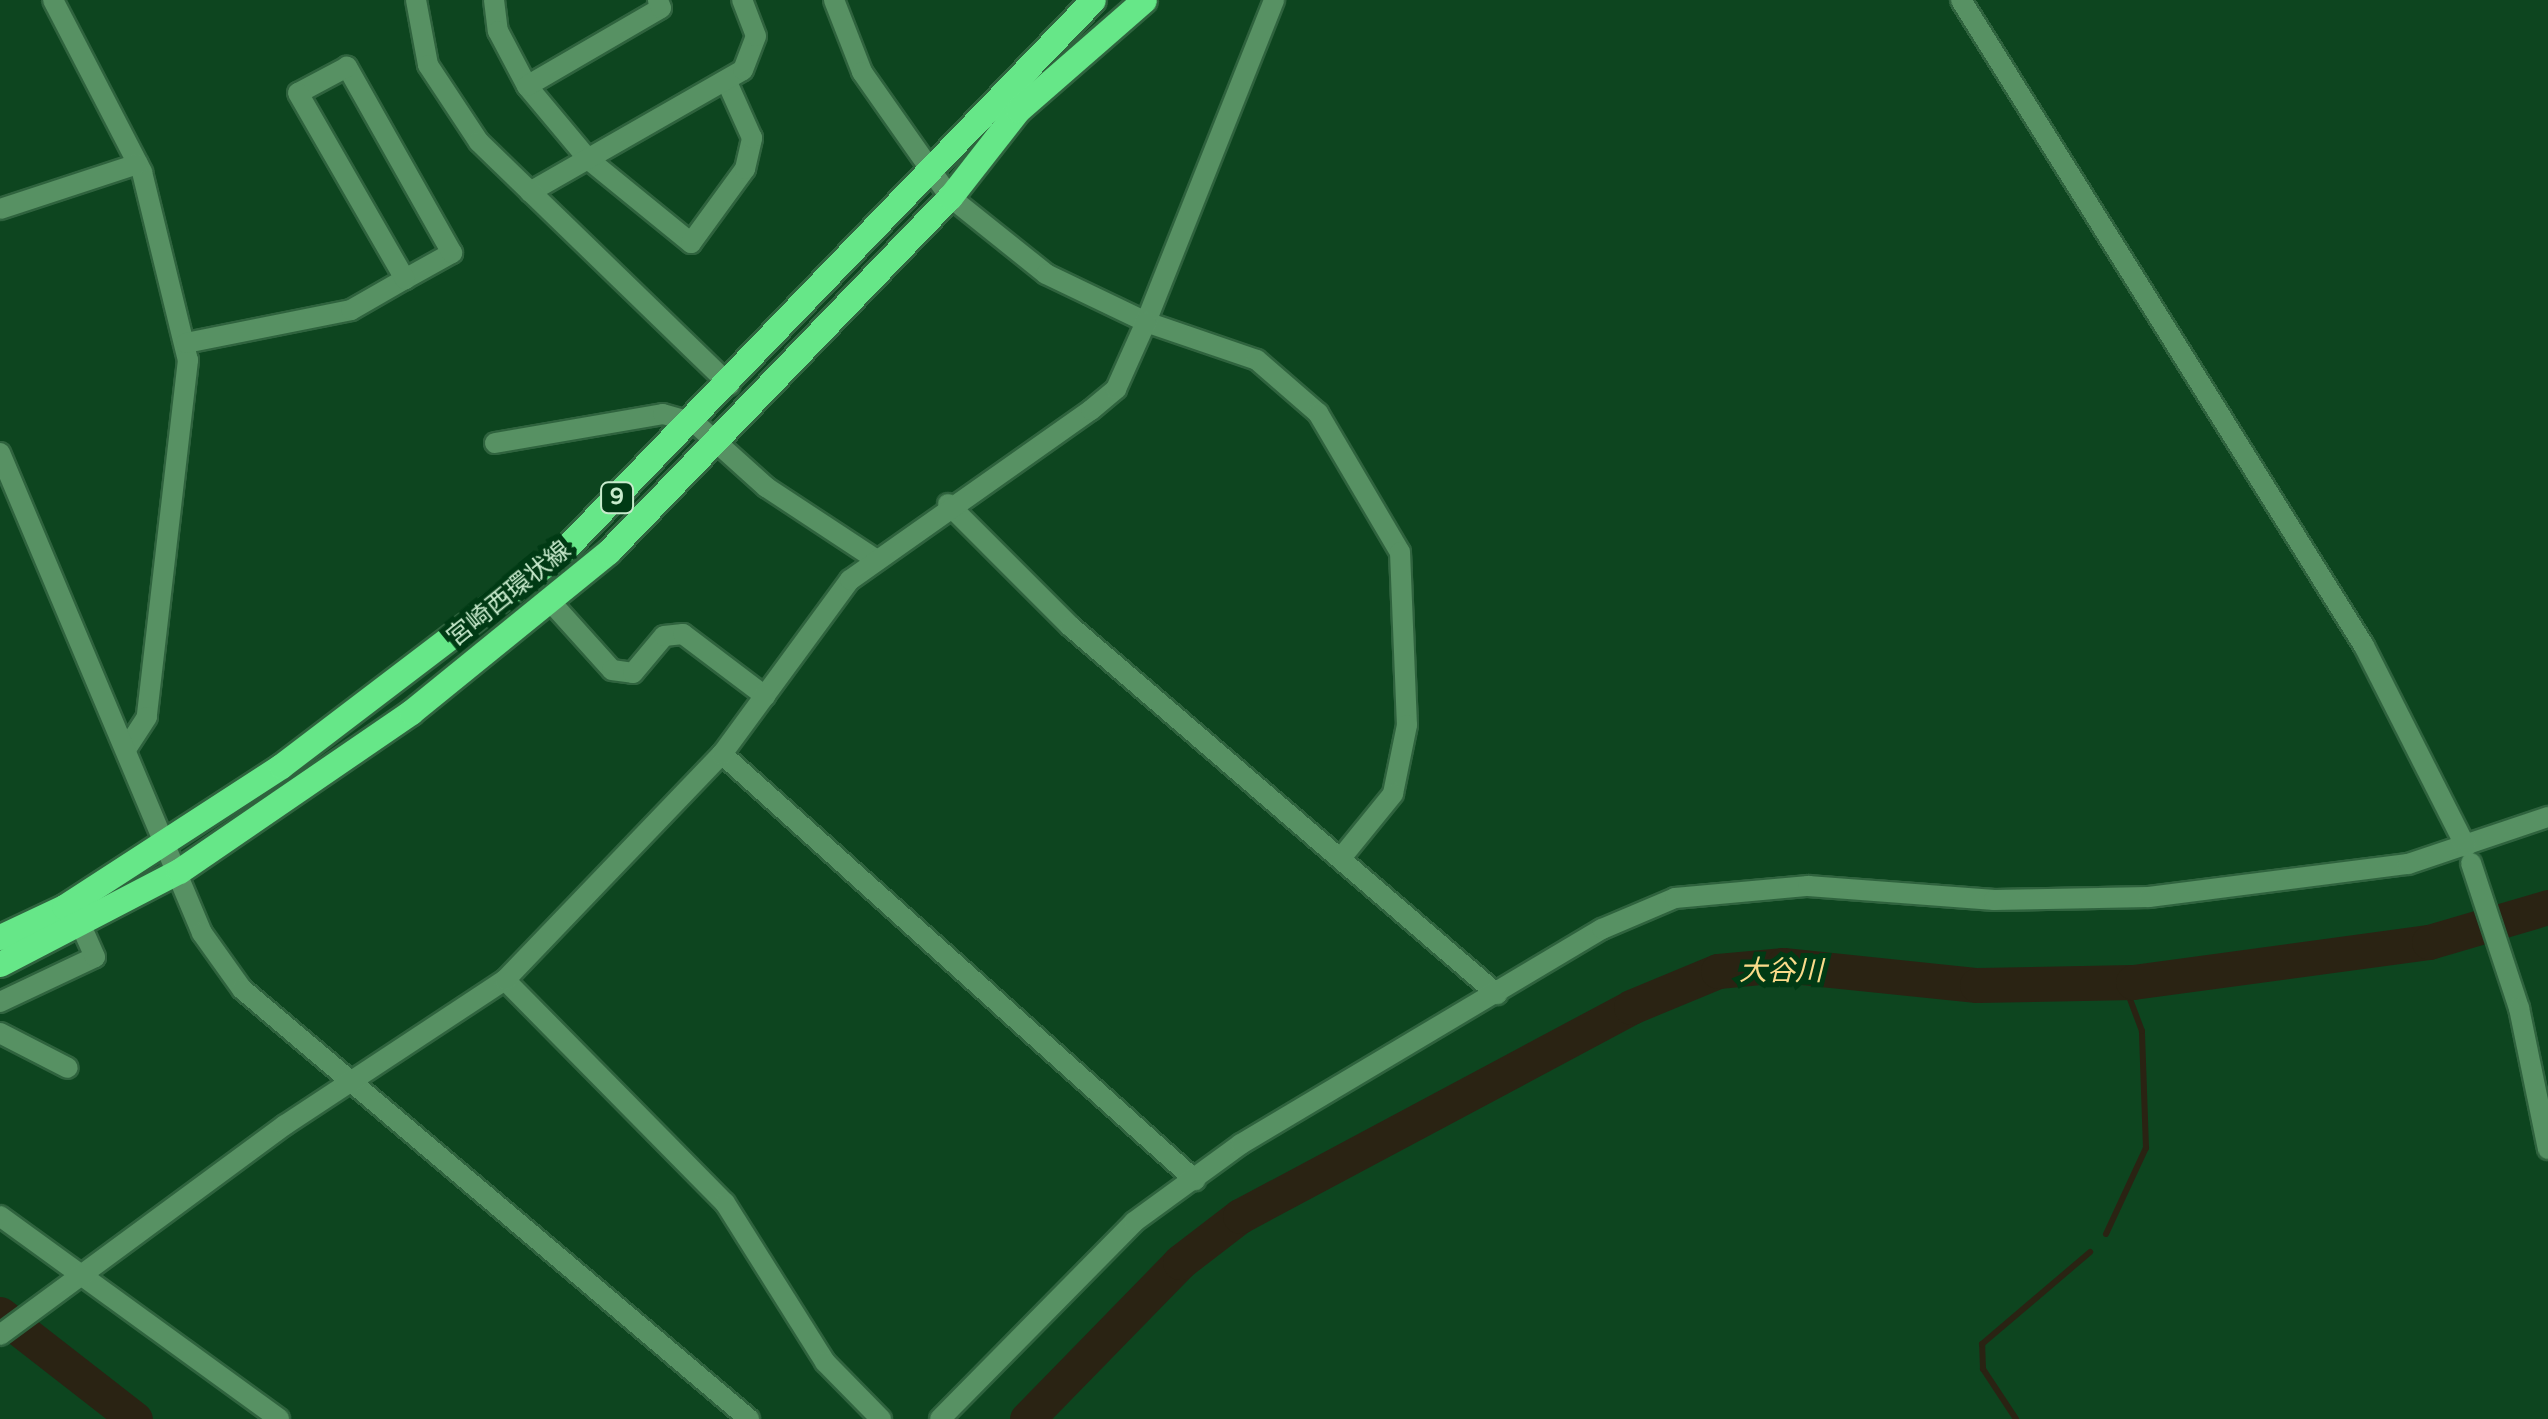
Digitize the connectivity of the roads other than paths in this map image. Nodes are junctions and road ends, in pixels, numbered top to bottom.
1 (53, 0) edge
2 (416, 0) edge
3 (494, 0) edge
4 (658, 0) edge
5 (742, 0) edge
6 (834, 0) edge
7 (1094, 0) edge
8 (1144, 0) edge
9 (1274, 0) edge
10 (1961, 0) edge
11 (727, 82) junction
12 (528, 86) junction
13 (588, 159) junction
14 (138, 164) junction
15 (934, 166) junction
16 (530, 192) junction
17 (950, 197) junction
18 (0, 209) edge
19 (405, 280) junction
20 (1146, 322) junction
21 (186, 343) junction
22 (730, 385) junction
23 (696, 423) junction
24 (495, 443) dead end
25 (720, 444) junction
26 (0, 453) edge
27 (948, 504) junction
28 (875, 559) junction
29 (549, 600) junction
30 (765, 696) junction
31 (127, 748) junction
32 (722, 754) junction
33 (2548, 817) edge
34 (167, 842) junction
35 (2469, 855) junction
36 (1341, 858) junction
37 (179, 870) junction
38 (73, 920) junction
39 (0, 938) edge
40 (0, 964) edge
41 (506, 980) junction
42 (1496, 994) junction
43 (0, 1002) edge
44 (0, 1033) edge
45 (68, 1068) dead end
46 (344, 1084) junction
47 (2548, 1150) edge
48 (1195, 1180) junction
49 (0, 1216) edge
50 (71, 1280) junction
51 (0, 1335) edge
52 (279, 1419) edge
53 (749, 1419) edge
54 (881, 1419) edge
55 (940, 1419) edge

1 - 14 street
2 - 16 street
3 - 12 street
4 - 12 street
5 - 11 street
6 - 15 street
7 - 15 main road, 宮崎西環状線 / 9
8 - 17 main road, 宮崎西環状線 / 9
9 - 20 street
10 - 35 street
11 - 13 street
11 - 13 street
12 - 13 street
13 - 16 street
14 - 18 street
14 - 21 street
15 - 17 street
15 - 22 main road, 宮崎西環状線 / 9
16 - 22 street
17 - 20 street
17 - 25 main road, 宮崎西環状線 / 9
19 - 19 street
19 - 21 street
20 - 27 street
20 - 36 street
21 - 31 street
22 - 23 main road, 宮崎西環状線 / 9
23 - 24 street
23 - 25 street
23 - 34 main road, 宮崎西環状線 / 9
25 - 28 street
25 - 29 main road, 宮崎西環状線 / 9
26 - 31 street
27 - 28 street
27 - 36 street
28 - 30 street
29 - 30 street
29 - 37 main road, 宮崎西環状線 / 9
30 - 32 street
31 - 34 street
32 - 41 street
32 - 48 street
33 - 35 street
34 - 37 street
34 - 38 main road, 宮崎西環状線 / 9
35 - 42 street
35 - 47 street
36 - 42 street
37 - 38 main road, 宮崎西環状線 / 9
37 - 46 street
38 - 39 main road, 宮崎西環状線 / 9
38 - 40 main road, 宮崎西環状線 / 9
38 - 43 street
41 - 46 street
41 - 54 street
42 - 48 street
44 - 45 street
46 - 50 street
46 - 53 street
48 - 55 street
49 - 50 street
50 - 51 street
50 - 52 street

